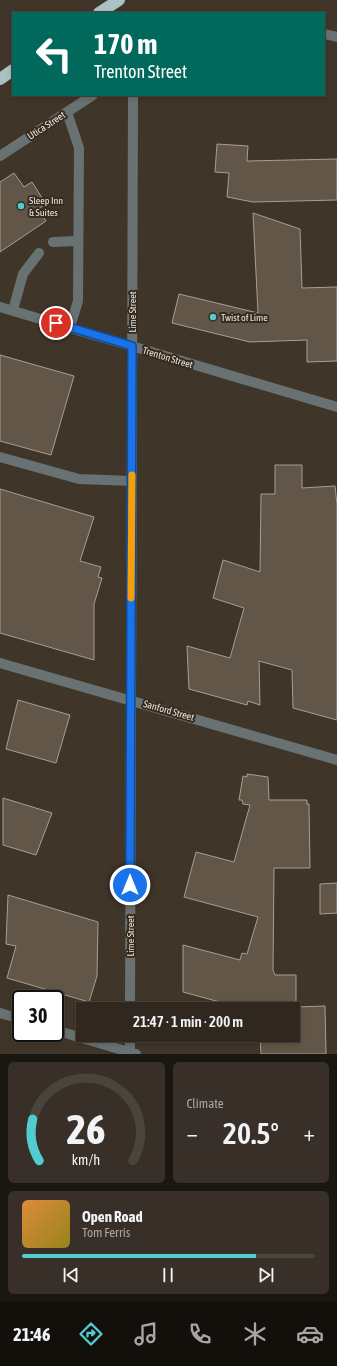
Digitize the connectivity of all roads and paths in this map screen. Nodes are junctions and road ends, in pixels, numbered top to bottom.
1 (119, 0) edge
2 (101, 12) edge
3 (325, 34) edge
4 (337, 37) edge
5 (12, 71) edge
6 (0, 79) edge
7 (91, 96) edge
8 (133, 96) edge
9 (67, 112) junction
10 (0, 156) edge
11 (78, 241) junction
12 (53, 242) dead end
13 (39, 253) dead end
14 (0, 306) edge
15 (13, 310) junction
16 (70, 327) junction
17 (132, 346) junction
18 (337, 407) edge
19 (0, 457) edge
20 (132, 481) junction
21 (0, 663) edge
22 (131, 699) junction
23 (337, 760) edge
24 (130, 1002) edge
25 (0, 1013) edge
26 (12, 1016) edge
27 (64, 1033) edge
28 (131, 1042) edge
29 (132, 1053) edge

1 - 2 highway
3 - 4 street
5 - 6 highway
7 - 9 street, Utica Street
8 - 17 street, Lime Street
9 - 10 street, Utica Street
9 - 11 street
11 - 12 street
11 - 16 street
13 - 15 street
14 - 15 street, Trenton Street
15 - 16 street, Trenton Street
16 - 17 street, Trenton Street
17 - 18 street, Trenton Street
17 - 20 street, Lime Street
19 - 20 street
20 - 22 street, Lime Street
21 - 22 street, Sanford Street
22 - 23 street, Sanford Street
22 - 24 street, Lime Street
25 - 26 street
27 - 29 street
28 - 29 street

